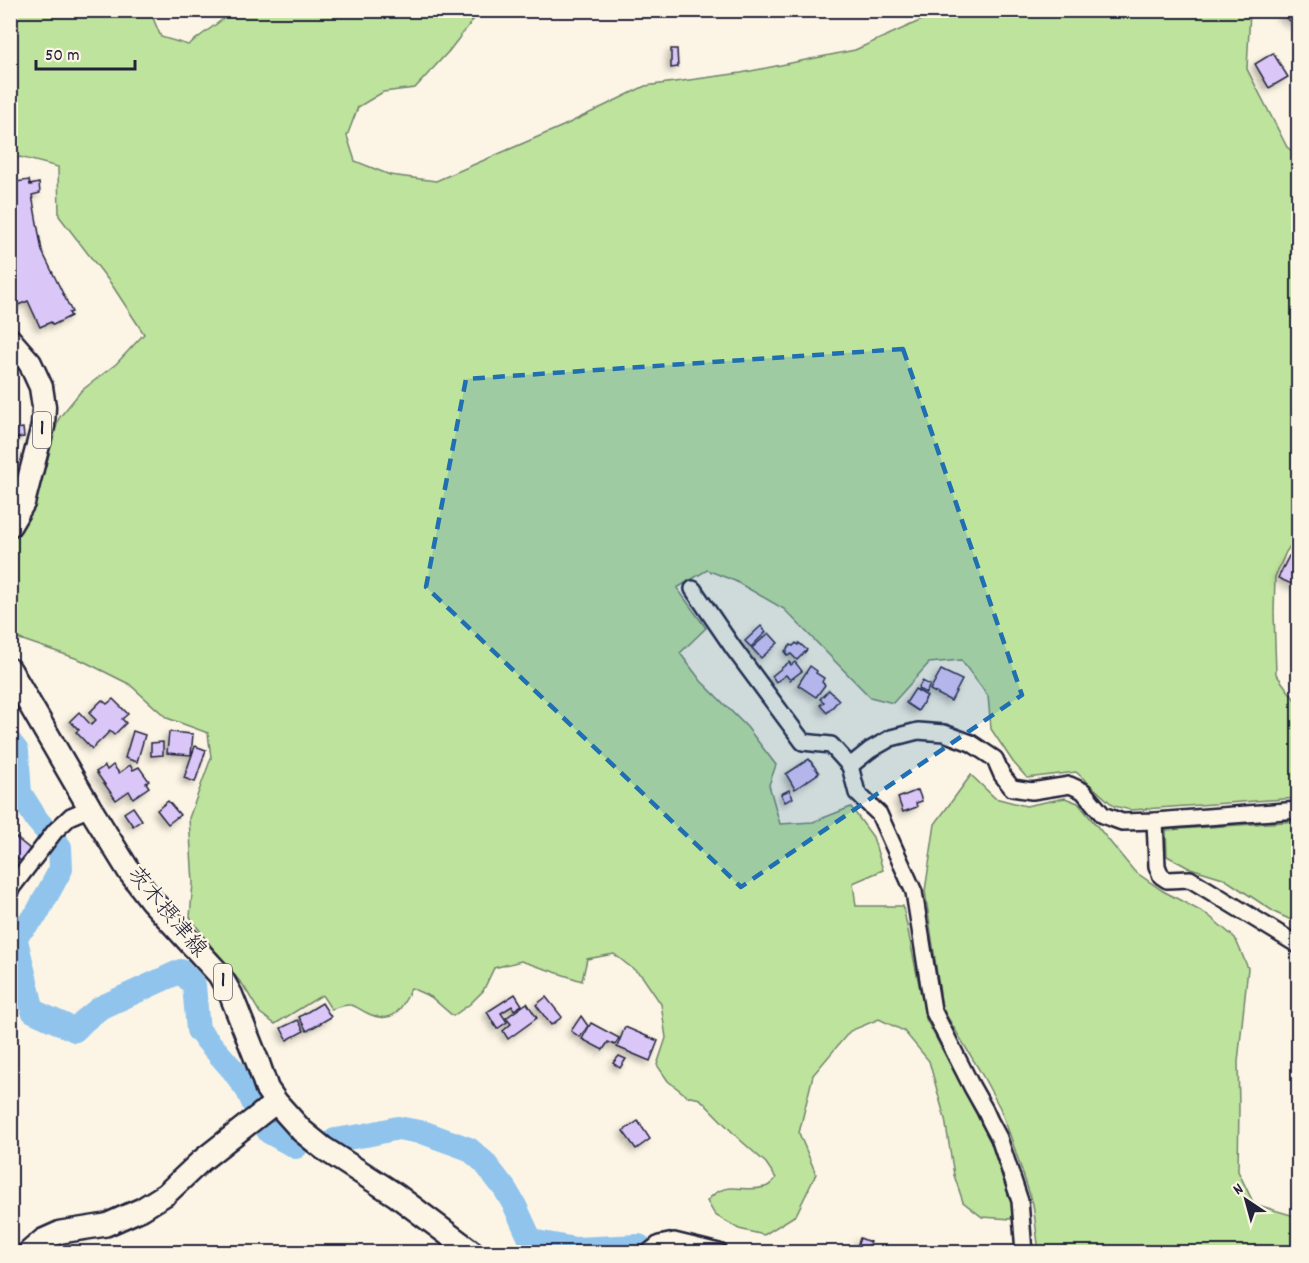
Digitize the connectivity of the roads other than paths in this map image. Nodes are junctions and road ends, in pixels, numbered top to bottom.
1 (10, 340) edge
2 (10, 525) edge
3 (693, 589) dead end
4 (10, 670) edge
5 (850, 766) junction
6 (90, 808) junction
7 (1299, 810) edge
8 (1155, 821) junction
9 (10, 890) edge
10 (1299, 945) edge
11 (272, 1105) junction
12 (654, 1248) edge
13 (29, 1252) edge
14 (472, 1252) edge
15 (719, 1252) edge
16 (1024, 1252) edge

1 - 2 main road, 1
3 - 5 street
4 - 6 main road, 茨木摂津線 / 1
5 - 8 street
5 - 16 street
6 - 9 street
6 - 11 main road, 茨木摂津線 / 1
7 - 8 street
8 - 10 street
11 - 13 street
11 - 14 main road, 茨木摂津線 / 1
12 - 15 street

